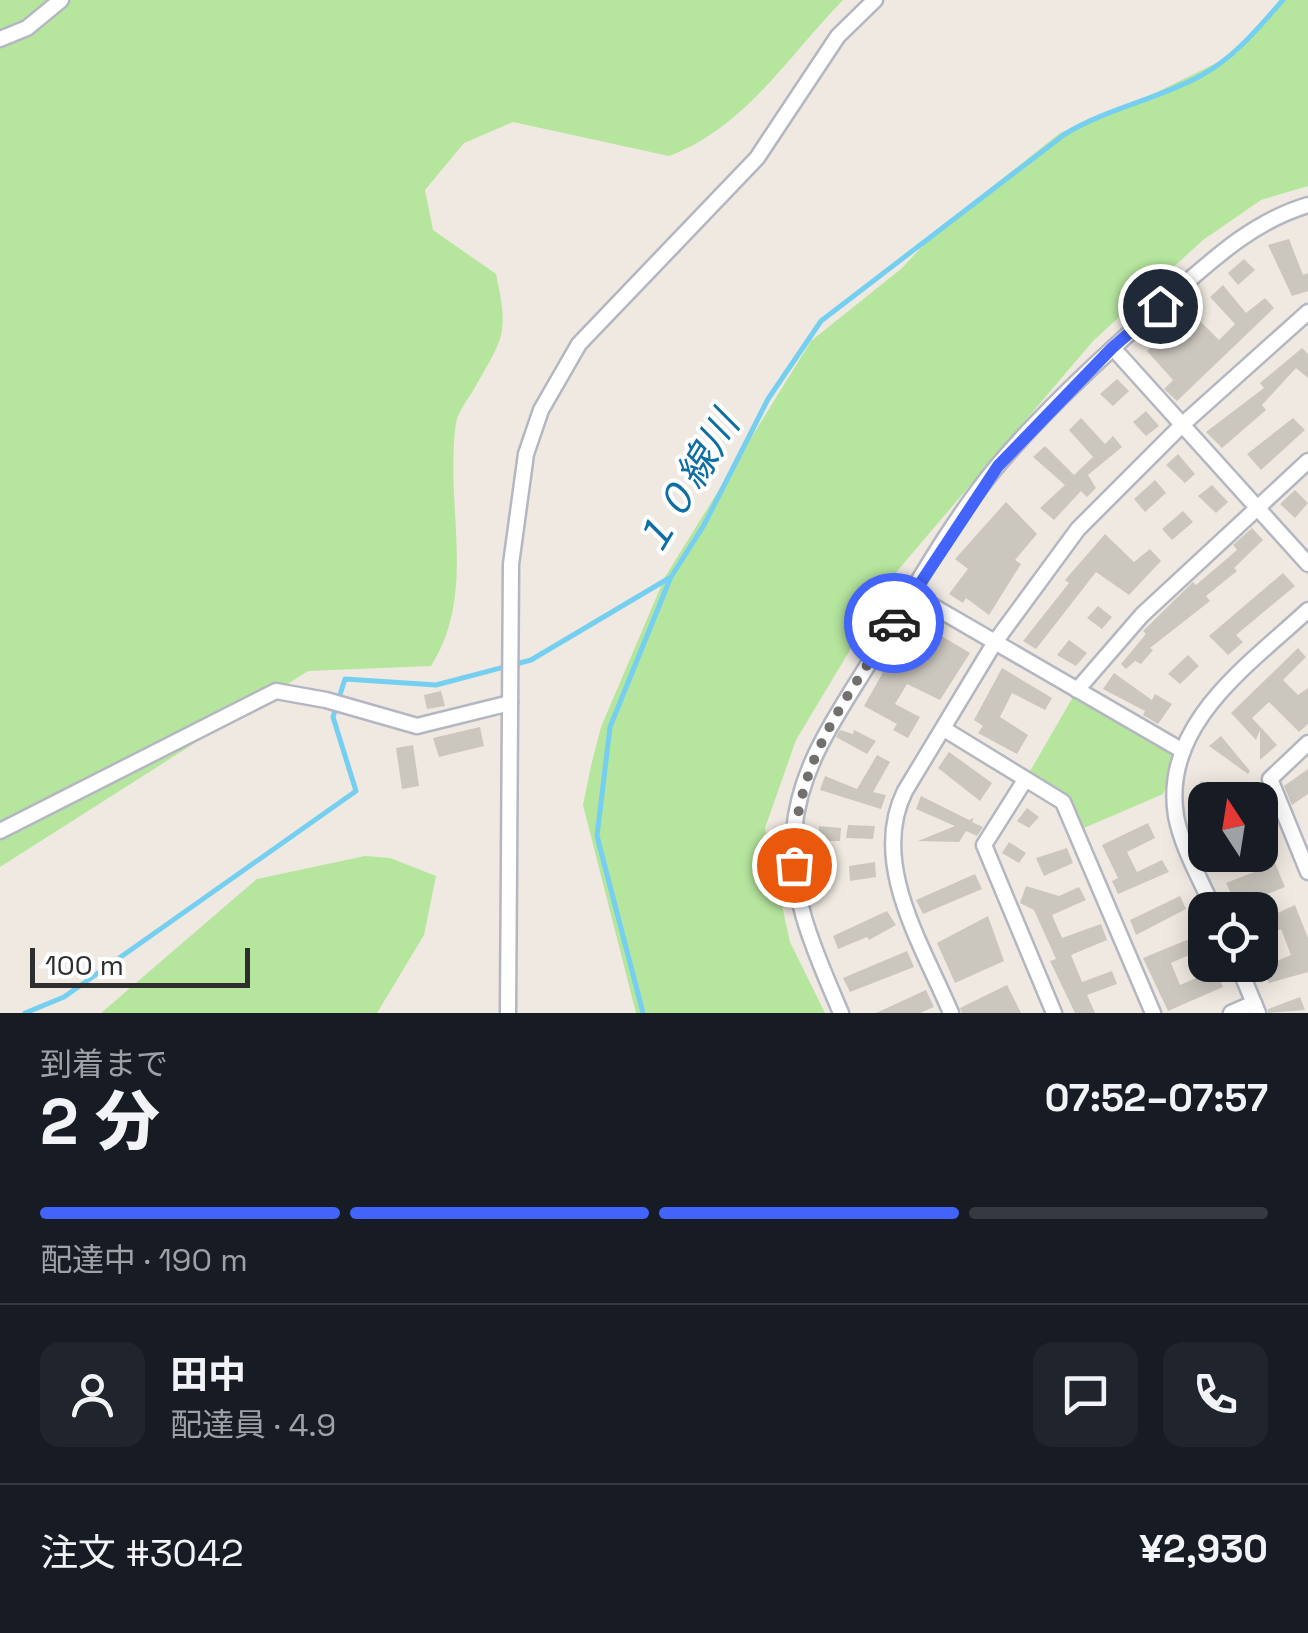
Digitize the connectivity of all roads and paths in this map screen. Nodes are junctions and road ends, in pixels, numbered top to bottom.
1 (62, 0) edge
2 (875, 0) edge
3 (0, 39) edge
4 (1308, 205) edge
5 (1308, 312) edge
6 (1112, 348) junction
7 (1183, 424) junction
8 (1308, 460) edge
9 (1258, 507) junction
10 (1308, 564) edge
11 (912, 594) junction
12 (1308, 610) edge
13 (994, 642) junction
14 (1077, 690) junction
15 (510, 703) junction
16 (944, 730) junction
17 (1308, 743) edge
18 (1183, 751) junction
19 (1024, 780) junction
20 (0, 832) edge
21 (1308, 872) edge
22 (1207, 892) edge
23 (1245, 982) edge
24 (1256, 1008) edge
25 (508, 1013) edge
26 (841, 1013) edge
27 (951, 1013) edge
28 (1054, 1013) edge
29 (1153, 1013) edge
30 (1230, 1013) edge

1 - 3 street
2 - 15 street
4 - 6 street
5 - 7 street
6 - 7 street
6 - 11 street
7 - 9 street
7 - 13 street
8 - 9 street
9 - 10 street
9 - 14 street
11 - 13 street
11 - 26 street
12 - 18 street
13 - 14 street
13 - 16 street
14 - 18 street
15 - 20 street
15 - 25 street
16 - 19 street
16 - 27 street
17 - 21 street
18 - 22 street
19 - 28 street
19 - 29 street
23 - 24 street
24 - 30 street

